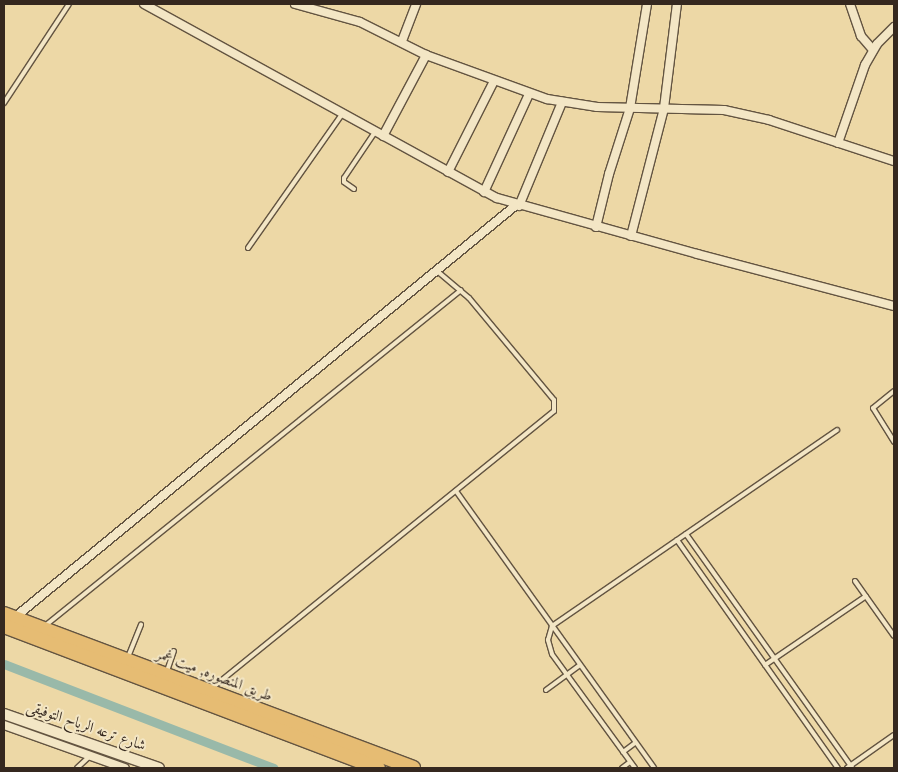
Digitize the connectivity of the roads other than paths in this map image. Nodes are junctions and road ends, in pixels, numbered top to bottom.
1 (69, 4) edge
2 (144, 4) edge
3 (295, 4) edge
4 (416, 4) edge
5 (647, 4) edge
6 (677, 4) edge
7 (850, 4) edge
8 (894, 27) edge
9 (402, 41) junction
10 (873, 50) junction
11 (426, 55) junction
12 (494, 81) junction
13 (528, 94) junction
14 (562, 102) junction
15 (4, 103) edge
16 (630, 108) junction
17 (664, 108) junction
18 (343, 113) junction
19 (375, 132) junction
20 (383, 136) junction
21 (838, 143) junction
22 (894, 161) edge
23 (448, 172) junction
24 (354, 189) dead end
25 (484, 192) junction
26 (518, 205) junction
27 (596, 227) junction
28 (631, 236) junction
29 (248, 248) dead end
30 (436, 270) junction
31 (461, 290) junction
32 (894, 306) edge
33 (894, 391) edge
34 (837, 430) dead end
35 (894, 440) edge
36 (456, 492) junction
37 (686, 534) junction
38 (677, 540) junction
39 (856, 581) dead end
40 (866, 596) junction
41 (7, 619) edge
42 (141, 625) dead end
43 (552, 626) junction
44 (42, 628) junction
45 (894, 636) edge
46 (174, 651) dead end
47 (775, 659) junction
48 (127, 661) junction
49 (580, 665) junction
50 (765, 665) junction
51 (165, 675) junction
52 (567, 675) junction
53 (546, 690) dead end
54 (208, 692) junction
55 (4, 714) edge
56 (4, 725) edge
57 (894, 735) edge
58 (636, 743) junction
59 (72, 744) junction
60 (623, 752) junction
61 (90, 756) junction
62 (630, 762) junction
63 (850, 767) edge
64 (77, 768) edge
65 (125, 768) edge
66 (159, 768) edge
67 (378, 768) edge
68 (413, 768) edge
69 (622, 768) edge
70 (634, 768) edge
71 (654, 768) edge
72 (838, 768) edge

1 - 15 lane
2 - 18 street
3 - 9 street
4 - 9 street
5 - 16 street
6 - 17 street
7 - 10 street
8 - 10 street
9 - 11 street
10 - 21 street
11 - 12 street
11 - 20 street
12 - 13 street
12 - 23 street
13 - 14 street
13 - 25 street
14 - 16 street
14 - 26 street
16 - 17 street
16 - 27 street
17 - 21 street
17 - 28 street
18 - 19 street
18 - 29 lane
19 - 20 street
19 - 24 lane
20 - 23 street
21 - 22 street
23 - 25 street
25 - 26 street
26 - 27 street
26 - 30 street
27 - 28 street
28 - 32 street
30 - 31 lane
30 - 41 street
31 - 36 lane
31 - 44 lane
33 - 35 lane
34 - 37 lane
36 - 43 lane
36 - 54 lane
37 - 38 lane
37 - 47 lane
38 - 43 lane
38 - 50 lane
39 - 40 lane
40 - 45 lane
40 - 47 lane
41 - 44 highway, طريق المنصوره, ميت غمر
41 - 67 highway, طريق المنصوره, ميت غمر
42 - 48 lane
43 - 49 lane
43 - 52 lane
44 - 48 highway, طريق المنصوره, ميت غمر
46 - 51 lane
47 - 50 lane
47 - 63 lane
48 - 51 highway, طريق المنصوره, ميت غمر
49 - 52 lane
49 - 58 lane
50 - 72 lane
51 - 54 highway, طريق المنصوره, ميت غمر
52 - 53 lane
52 - 60 lane
54 - 68 highway, طريق المنصوره, ميت غمر
55 - 59 main road, شارع ترعه الرياح التوفيقى
56 - 59 street
57 - 63 lane
58 - 60 lane
58 - 71 lane
59 - 61 street
59 - 66 main road, شارع ترعه الرياح التوفيقى
60 - 62 lane
61 - 64 lane
61 - 65 street
62 - 69 lane
62 - 70 lane

